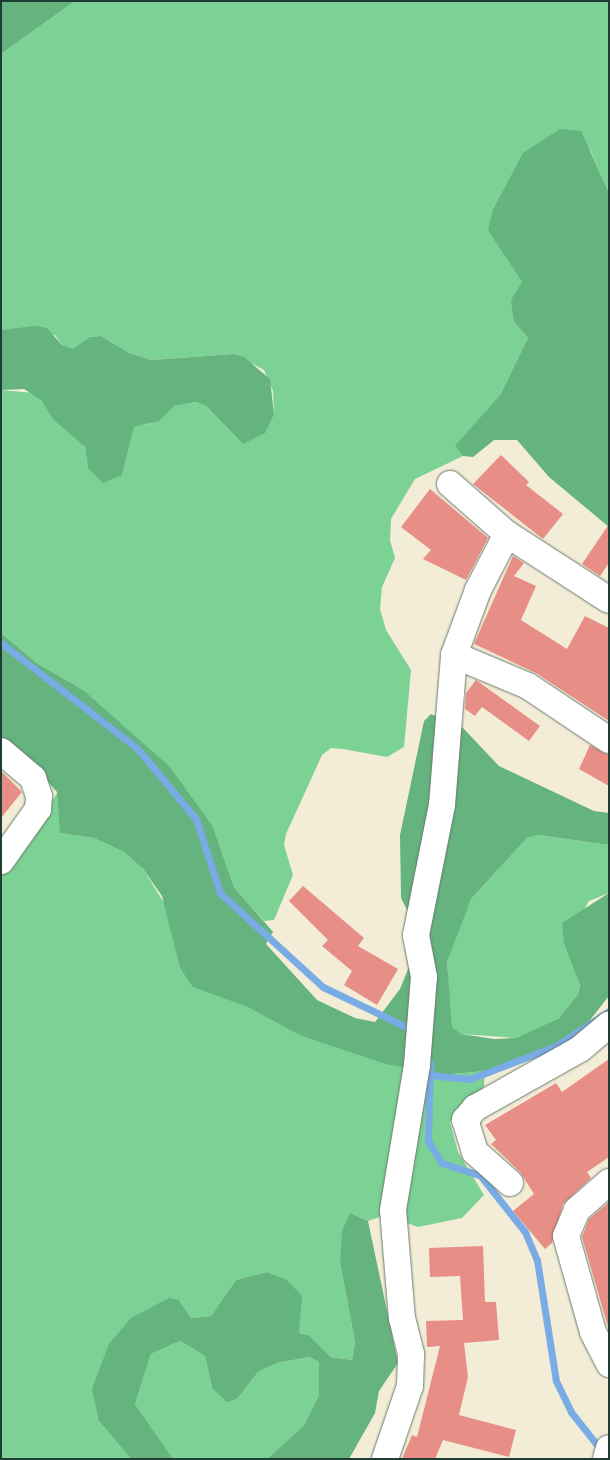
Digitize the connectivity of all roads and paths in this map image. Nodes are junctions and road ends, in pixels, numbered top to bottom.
1 (450, 484) dead end
2 (507, 534) junction
3 (609, 600) edge
4 (454, 655) junction
5 (609, 740) edge
6 (1, 752) edge
7 (1, 861) edge
8 (609, 1025) edge
9 (609, 1182) edge
10 (510, 1183) dead end
11 (609, 1364) edge
12 (609, 1448) edge
13 (385, 1459) edge
14 (606, 1459) edge

1 - 2 street
2 - 3 street
2 - 4 street
4 - 5 street
4 - 13 street
6 - 7 street
8 - 10 street
9 - 11 street
12 - 14 street

